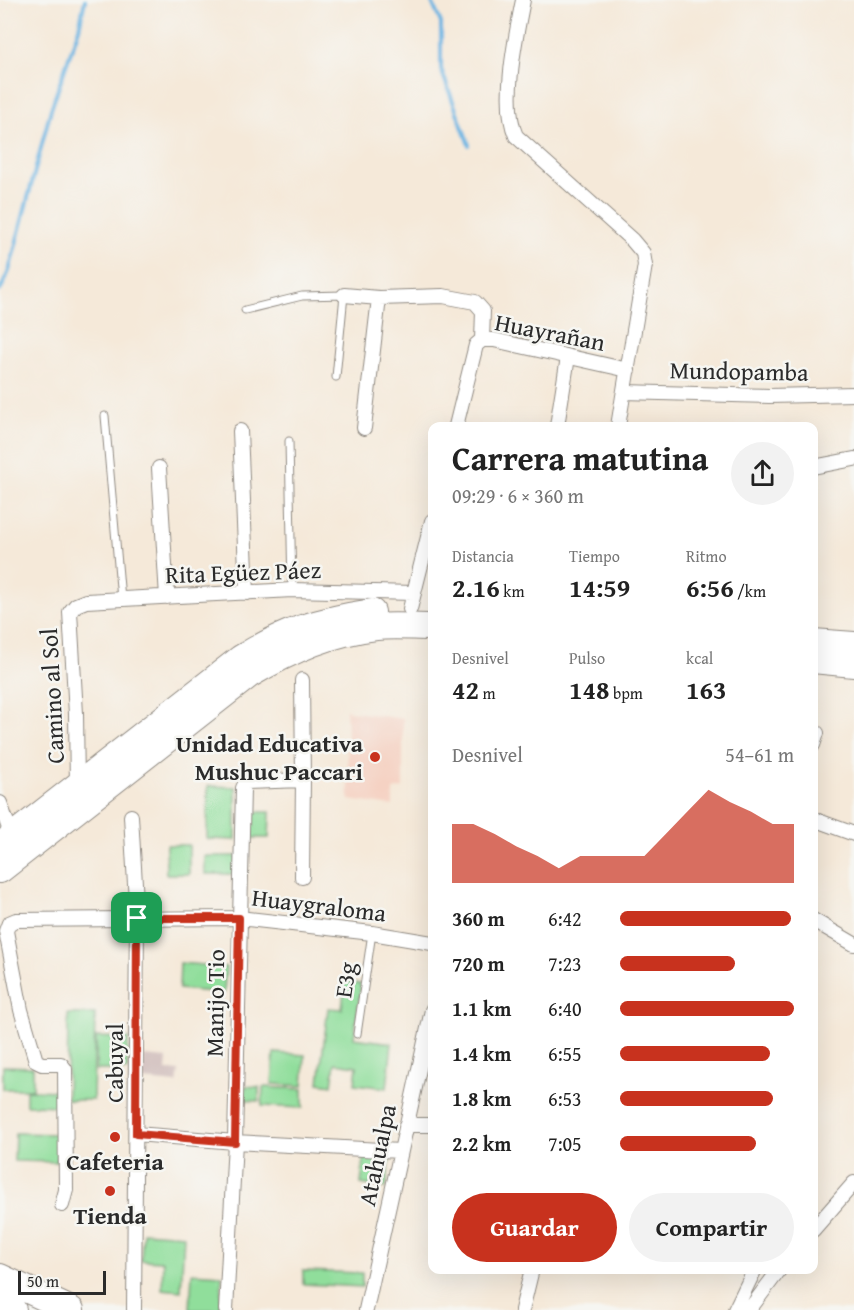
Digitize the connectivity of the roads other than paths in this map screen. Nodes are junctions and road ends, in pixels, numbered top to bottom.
1 (523, 0) edge
2 (344, 295) junction
3 (379, 298) junction
4 (245, 310) dead end
5 (482, 340) junction
6 (568, 357) junction
7 (628, 370) junction
8 (336, 377) dead end
9 (624, 392) junction
10 (854, 394) edge
11 (105, 416) dead end
12 (457, 422) edge
13 (558, 422) edge
14 (619, 422) edge
15 (364, 428) dead end
16 (240, 431) dead end
17 (289, 441) dead end
18 (854, 459) edge
19 (818, 466) edge
20 (159, 468) dead end
21 (428, 545) edge
22 (292, 590) junction
23 (247, 592) junction
24 (167, 597) junction
25 (121, 599) junction
26 (418, 604) edge
27 (76, 605) joint
28 (428, 627) edge
29 (818, 642) edge
30 (854, 645) edge
31 (818, 660) edge
32 (854, 664) edge
33 (302, 680) dead end
34 (303, 780) junction
35 (77, 787) junction
36 (0, 803) edge
37 (131, 816) dead end
38 (818, 821) edge
39 (854, 834) edge
40 (6, 842) edge
41 (0, 870) edge
42 (302, 877) dead end
43 (137, 918) junction
44 (239, 918) junction
45 (818, 923) edge
46 (372, 933) junction
47 (428, 942) edge
48 (854, 944) edge
49 (428, 1028) edge
50 (357, 1034) dead end
51 (406, 1125) junction
52 (428, 1125) edge
53 (136, 1134) junction
54 (235, 1142) junction
55 (400, 1151) junction
56 (854, 1183) edge
57 (62, 1205) dead end
58 (818, 1224) edge
59 (531, 1274) edge
60 (753, 1274) edge
61 (776, 1274) edge
62 (0, 1277) edge
63 (0, 1304) edge
64 (13, 1310) edge
65 (71, 1310) edge
66 (134, 1310) edge
67 (226, 1310) edge
68 (366, 1310) edge
69 (522, 1310) edge
70 (735, 1310) edge
71 (749, 1310) edge

1 - 7 street
2 - 3 street
2 - 4 lane
2 - 8 lane
3 - 5 street
3 - 15 street
5 - 6 street, Huayrañan
5 - 12 street, Huayrañan
6 - 7 street, Huayrañan
6 - 13 street
7 - 9 street
9 - 10 street, Mundopamba
9 - 14 street
11 - 25 lane
16 - 23 street
17 - 22 lane
18 - 19 street
20 - 24 street
21 - 26 street
22 - 23 street, Rita Egüez Páez
22 - 26 street, Rita Egüez Páez
23 - 24 street, Rita Egüez Páez
24 - 25 street, Rita Egüez Páez
25 - 27 street, Rita Egüez Páez
26 - 35 highway
27 - 35 street, Camino al Sol
28 - 41 highway
29 - 30 highway
31 - 32 highway
33 - 34 street
34 - 42 street
34 - 44 street, Manijo Tio
35 - 40 highway
36 - 40 street
37 - 43 street, Cabuyal
38 - 39 street
43 - 44 street, Huaygraloma
43 - 53 street, Cabuyal
43 - 57 street, Huaygraloma
44 - 46 street, Huaygraloma
44 - 54 street, Manijo Tio
45 - 48 street
46 - 47 street, Huaygraloma
46 - 50 lane, E3g
49 - 51 street, Atahualpa
51 - 52 street
51 - 55 street, Atahualpa
53 - 54 street
53 - 66 street, Cabuyal
54 - 55 street
54 - 67 street, Manijo Tio
55 - 68 street, Atahualpa
56 - 58 street
59 - 69 street
60 - 70 street
61 - 71 street
62 - 65 highway
63 - 64 highway

